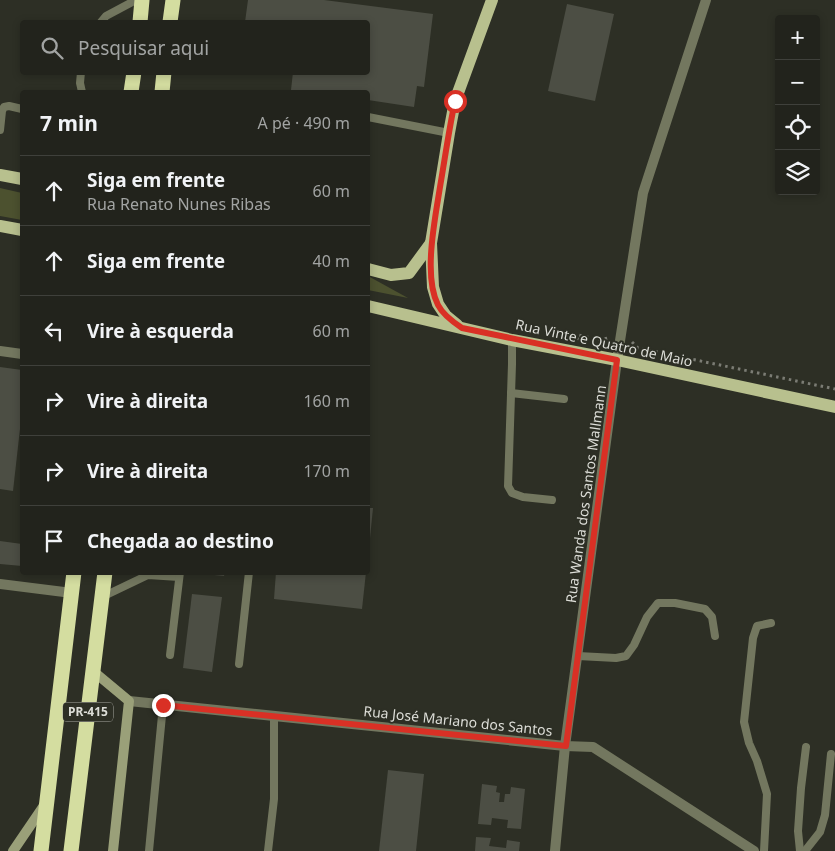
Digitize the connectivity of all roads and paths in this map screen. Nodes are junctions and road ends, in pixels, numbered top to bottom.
1 (136, 0) edge
2 (142, 0) edge
3 (173, 0) edge
4 (492, 0) edge
5 (706, 0) edge
6 (102, 20) edge
7 (140, 20) edge
8 (170, 20) edge
9 (81, 75) edge
10 (134, 75) edge
11 (164, 75) edge
12 (82, 90) edge
13 (131, 90) edge
14 (162, 90) edge
15 (20, 109) edge
16 (370, 117) edge
17 (0, 130) edge
18 (449, 133) junction
19 (0, 175) edge
20 (20, 179) edge
21 (0, 226) edge
22 (20, 230) edge
23 (432, 243) junction
24 (370, 270) edge
25 (370, 306) edge
26 (462, 328) junction
27 (578, 335) dead end
28 (606, 338) dead end
29 (512, 340) junction
30 (633, 342) dead end
31 (0, 351) edge
32 (20, 354) edge
33 (617, 360) junction
34 (835, 389) edge
35 (511, 393) junction
36 (564, 399) dead end
37 (835, 407) edge
38 (552, 500) dead end
39 (74, 575) edge
40 (105, 575) edge
41 (145, 575) edge
42 (179, 575) edge
43 (249, 575) edge
44 (0, 584) edge
45 (72, 593) junction
46 (102, 597) junction
47 (770, 623) dead end
48 (715, 636) dead end
49 (170, 655) dead end
50 (578, 656) junction
51 (239, 664) dead end
52 (93, 671) junction
53 (129, 701) junction
54 (163, 705) junction
55 (274, 716) junction
56 (566, 746) junction
57 (806, 747) dead end
58 (831, 754) dead end
59 (47, 801) junction
60 (13, 851) edge
61 (41, 851) edge
62 (71, 851) edge
63 (113, 851) edge
64 (149, 851) edge
65 (268, 851) edge
66 (555, 851) edge
67 (754, 851) edge
68 (764, 851) edge
69 (800, 851) edge
70 (805, 851) edge

1 - 6 lane
2 - 7 highway
3 - 8 highway
4 - 18 main road
5 - 33 street, Rua Wanda dos Santos Mallmann
9 - 12 lane
10 - 13 highway
11 - 14 highway
15 - 17 lane
16 - 18 lane
18 - 23 main road
19 - 20 main road
21 - 22 main road
23 - 24 main road
23 - 26 main road
25 - 26 main road, Rua Vinte e Quatro de Maio
26 - 29 main road, Rua Vinte e Quatro de Maio
27 - 28 path
29 - 33 main road, Rua Vinte e Quatro de Maio
29 - 35 lane
30 - 34 path
31 - 32 street
33 - 37 main road, Rua Vinte e Quatro de Maio
33 - 50 street, Rua Wanda dos Santos Mallmann
35 - 36 lane
35 - 38 lane
39 - 45 highway, PR-415
40 - 46 highway, PR-415
41 - 46 lane
42 - 49 lane
43 - 51 lane
44 - 45 street
45 - 59 highway, PR-415
46 - 52 highway, PR-415
47 - 68 lane
48 - 50 lane
50 - 56 street, Rua Wanda dos Santos Mallmann
52 - 53 street
52 - 62 highway, PR-415
53 - 54 street, Rua José Mariano dos Santos
53 - 63 street
54 - 55 street, Rua José Mariano dos Santos
54 - 64 lane
55 - 56 street, Rua José Mariano dos Santos
55 - 65 lane
56 - 66 street, Rua Wanda dos Santos Mallmann
56 - 67 street, Rua José Mariano dos Santos
57 - 69 lane
58 - 70 lane
59 - 60 street
59 - 61 highway, PR-415

